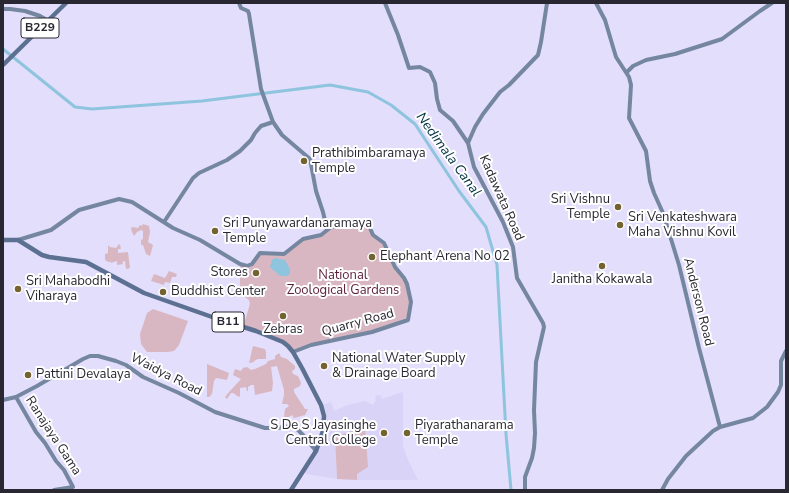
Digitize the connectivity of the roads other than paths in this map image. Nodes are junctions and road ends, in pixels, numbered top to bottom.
1 (66, 3) edge
2 (239, 3) edge
3 (385, 3) edge
4 (547, 3) edge
5 (596, 3) edge
6 (772, 3) edge
7 (3, 9) edge
8 (47, 20) junction
9 (3, 65) edge
10 (627, 72) junction
11 (273, 122) junction
12 (468, 143) junction
13 (164, 222) junction
14 (327, 230) junction
15 (3, 240) edge
16 (18, 240) junction
17 (786, 351) edge
18 (293, 352) junction
19 (16, 397) junction
20 (3, 400) edge
21 (720, 427) junction
22 (316, 451) junction
23 (54, 490) edge
24 (291, 490) edge
25 (525, 490) edge
26 (662, 490) edge

1 - 8 main road, B229
2 - 11 street
3 - 12 street
4 - 12 street, Kadawata Road
5 - 10 street, Anderson Road
6 - 10 street
7 - 8 street
8 - 9 main road, B229
10 - 21 street, Anderson Road
11 - 13 street
11 - 14 street
12 - 25 street, Kadawata Road
13 - 14 street, Quarry Road
13 - 16 street, Quarry Road
14 - 18 street, Quarry Road
15 - 16 main road
16 - 18 main road, B11
17 - 21 street
18 - 22 main road, B11
19 - 20 street, Waidya Road
19 - 22 street, Waidya Road
19 - 23 street, Ranajaya Gama
21 - 26 street
22 - 24 main road, B11

